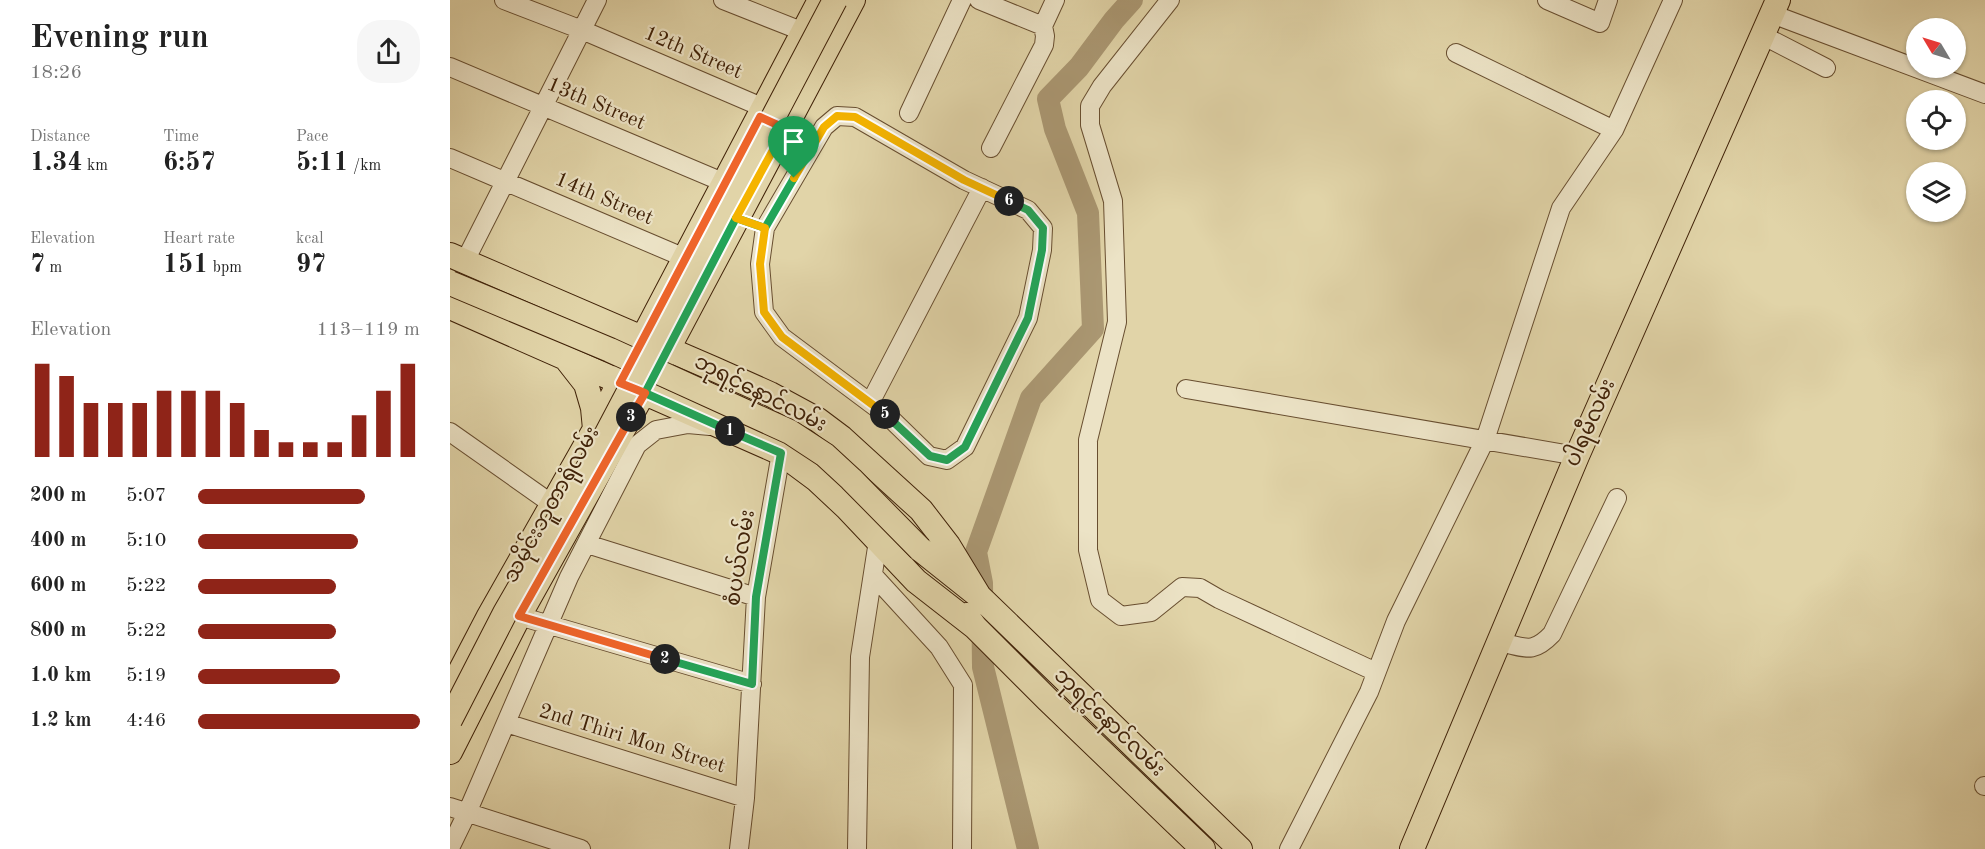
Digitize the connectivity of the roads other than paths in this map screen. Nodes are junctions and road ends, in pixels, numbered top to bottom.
1 (504, 0) edge
2 (597, 0) edge
3 (723, 0) edge
4 (820, 0) edge
5 (835, 0) edge
6 (853, 0) edge
7 (962, 0) edge
8 (979, 0) edge
9 (1055, 0) edge
10 (1170, 0) edge
11 (1547, 0) edge
12 (1608, 0) edge
13 (1673, 0) edge
14 (1771, 16) edge
15 (1043, 26) junction
16 (582, 30) junction
17 (804, 32) junction
18 (1456, 53) dead end
19 (450, 67) edge
20 (1826, 68) dead end
21 (1985, 94) edge
22 (544, 106) junction
23 (762, 112) junction
24 (909, 113) dead end
25 (785, 128) junction
26 (1614, 130) junction
27 (991, 148) dead end
28 (450, 158) edge
29 (506, 181) junction
30 (725, 183) junction
31 (982, 188) junction
32 (736, 218) junction
33 (765, 228) junction
34 (458, 258) edge
35 (685, 258) junction
36 (450, 283) edge
37 (450, 307) edge
38 (689, 309) junction
39 (644, 338) junction
40 (669, 349) junction
41 (568, 361) junction
42 (714, 369) junction
43 (620, 383) junction
44 (1186, 390) dead end
45 (645, 393) junction
46 (870, 403) junction
47 (694, 415) junction
48 (724, 428) junction
49 (595, 429) junction
50 (450, 432) edge
51 (623, 433) junction
52 (1485, 440) junction
53 (781, 453) junction
54 (1576, 456) junction
55 (1617, 498) dead end
56 (552, 504) junction
57 (878, 541) junction
58 (586, 544) junction
59 (920, 549) junction
60 (873, 575) junction
61 (979, 596) junction
62 (756, 597) junction
63 (519, 616) junction
64 (548, 624) junction
65 (975, 627) junction
66 (1498, 642) junction
67 (1376, 672) junction
68 (752, 684) junction
69 (450, 691) edge
70 (450, 720) edge
71 (506, 723) junction
72 (450, 752) edge
73 (746, 798) junction
74 (459, 810) edge
75 (450, 848) edge
76 (581, 849) edge
77 (739, 849) edge
78 (857, 849) edge
79 (962, 849) edge
80 (1202, 849) edge
81 (1240, 849) edge
82 (1289, 849) edge
83 (1412, 849) edge

1 - 16 street, 12th Street
2 - 16 street
3 - 17 street
4 - 17 main road, သမိုင်းဘူတာရုံလမ်း
5 - 70 main road, bridge
6 - 25 main road, သမိုင်းဘူတာရုံလမ်း
7 - 24 street
8 - 15 street
9 - 15 street
10 - 67 street
11 - 12 street
13 - 26 street
14 - 20 street
14 - 21 street
14 - 54 main road, ပါရမီလမ်း
15 - 27 street
16 - 22 street
16 - 23 street, 12th Street
17 - 23 main road, သမိုင်းဘူတာရုံလမ်း
18 - 26 street
19 - 22 street, 13th Street
22 - 29 street
22 - 30 street, 13th Street
23 - 25 main road
23 - 30 main road, သမိုင်းဘူတာရုံလမ်း
25 - 32 main road, သမိုင်းဘူတာရုံလမ်း
26 - 52 street
28 - 29 street, 14th Street
29 - 34 street
29 - 35 street, 14th Street
30 - 35 main road, သမိုင်းဘူတာရုံလမ်း
31 - 33 street
31 - 46 street
31 - 46 street
32 - 33 street
32 - 38 main road, သမိုင်းဘူတာရုံလမ်း
33 - 46 street
34 - 39 main road, ဘုရင့်နောင်လမ်း
35 - 39 main road, သမိုင်းဘူတာရုံလမ်း
36 - 59 main road, ဘုရင့်နောင်လမ်း, bridge
37 - 41 main road, ဘုရင့်နောင်လမ်း
38 - 40 main road, သမိုင်းဘူတာရုံလမ်း
38 - 42 main road
39 - 40 main road, ဘုရင့်နောင်လမ်း
39 - 43 main road, သမိုင်းဘူတာရုံလမ်း
40 - 42 main road, ဘုရင့်နောင်လမ်း
40 - 45 main road, သမိုင်းဘူတာရုံလမ်း
41 - 43 main road, ဘုရင့်နောင်လမ်း
41 - 49 main road
42 - 61 main road, ဘုရင့်နောင်လမ်း
43 - 45 main road, ဘုရင့်နောင်လမ်း
43 - 49 main road, သမိုင်းဘူတာရုံလမ်း
44 - 52 street
45 - 47 main road, ဘုရင့်နောင်လမ်း
45 - 51 main road, သမိုင်းဘူတာရုံလမ်း
47 - 48 main road, ဘုရင့်နောင်လမ်း
47 - 51 main road
48 - 53 main road, ဘုရင့်နောင်လမ်း
48 - 58 street
49 - 56 main road, သမိုင်းဘူတာရုံလမ်း
50 - 56 street
51 - 63 main road, သမိုင်းဘူတာရုံလမ်း
52 - 54 street
52 - 67 street
53 - 57 main road, ဘုရင့်နောင်လမ်း
53 - 62 street, စံပယ်လမ်း
54 - 66 main road, ပါရမီလမ်း
55 - 66 street
56 - 69 main road, သမိုင်းဘူတာရုံလမ်း
57 - 60 street
57 - 65 main road, ဘုရင့်နောင်လမ်း
58 - 62 street
58 - 64 street
59 - 61 main road, ဘုရင့်နောင်လမ်း
59 - 65 main road, ဘုရင့်နောင်လမ်း
60 - 78 street
60 - 79 street
61 - 81 main road, ဘုရင့်နောင်လမ်း
62 - 68 street, စံပယ်လမ်း
63 - 64 street
63 - 72 main road, သမိုင်းဘူတာရုံလမ်း
64 - 68 street
64 - 71 street
65 - 80 main road, ဘုရင့်နောင်လမ်း
66 - 83 main road, ပါရမီလမ်း
67 - 82 street
68 - 73 street, စံပယ်လမ်း
71 - 73 street, 2nd Thiri Mon Street
71 - 74 street
73 - 77 street, စံပယ်လမ်း
74 - 75 street
74 - 76 street

